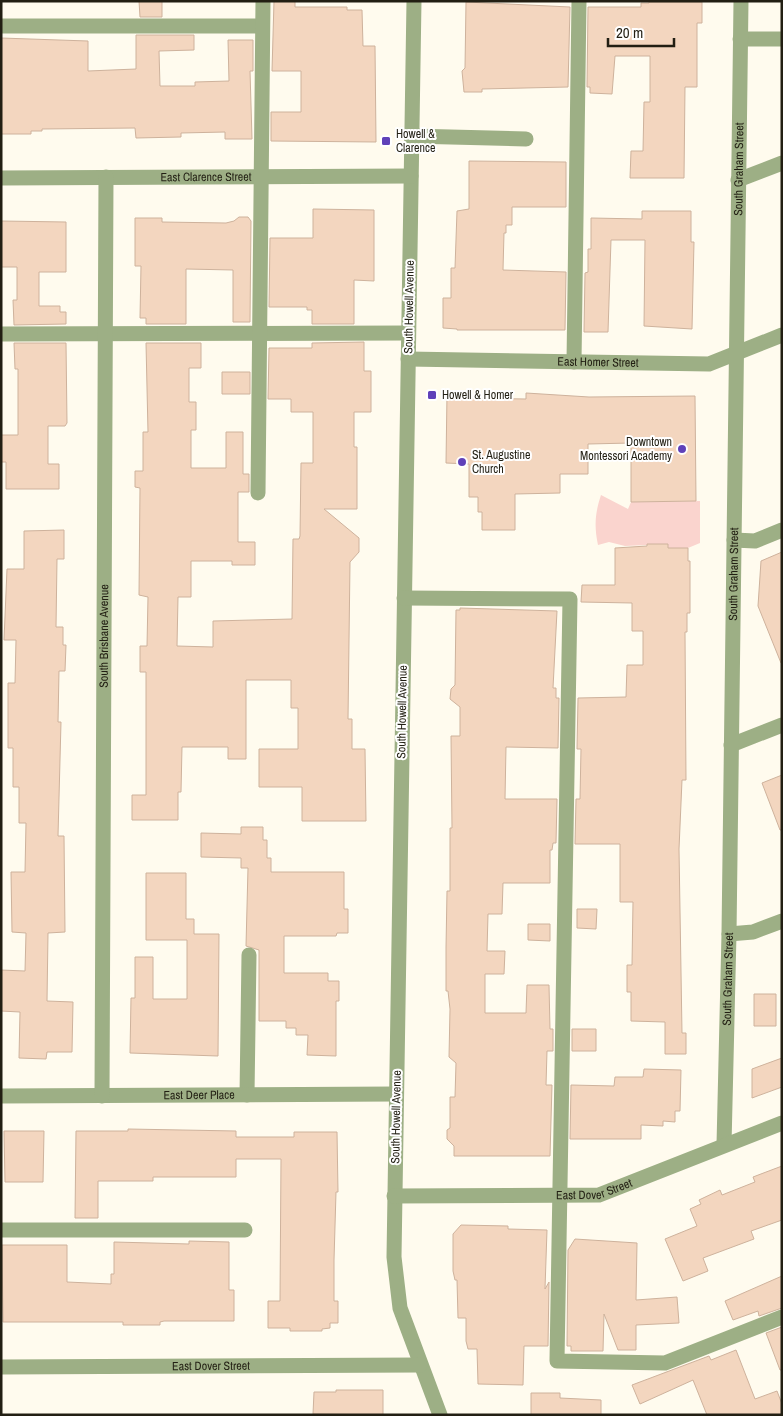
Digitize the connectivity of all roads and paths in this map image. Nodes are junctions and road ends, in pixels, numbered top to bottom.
1 (263, 1) edge
2 (414, 1) edge
3 (579, 1) edge
4 (740, 1) edge
5 (1, 26) edge
6 (262, 26) junction
7 (740, 39) junction
8 (782, 39) edge
9 (411, 136) junction
10 (526, 139) dead end
11 (782, 163) edge
12 (260, 176) junction
13 (411, 176) junction
14 (106, 177) junction
15 (1, 178) edge
16 (738, 180) junction
17 (258, 333) junction
18 (408, 333) junction
19 (1, 334) edge
20 (105, 334) junction
21 (782, 335) edge
22 (736, 353) junction
23 (408, 359) junction
24 (574, 362) junction
25 (258, 493) dead end
26 (782, 530) edge
27 (734, 540) junction
28 (404, 598) junction
29 (782, 725) edge
30 (731, 745) junction
31 (782, 920) edge
32 (729, 934) junction
33 (249, 956) dead end
34 (396, 1094) junction
35 (247, 1095) junction
36 (1, 1096) edge
37 (102, 1096) junction
38 (782, 1123) edge
39 (724, 1146) junction
40 (560, 1195) junction
41 (394, 1196) junction
42 (1, 1230) edge
43 (245, 1230) dead end
44 (782, 1317) edge
45 (420, 1365) junction
46 (1, 1367) edge
47 (440, 1415) edge

1 - 6 street
2 - 9 street, South Howell Avenue
3 - 24 street
4 - 7 street, South Graham Street
5 - 6 street
6 - 12 street
7 - 8 street
7 - 16 street, South Graham Street
9 - 10 street
9 - 13 street, South Howell Avenue
11 - 16 street
12 - 13 street, East Clarence Street
12 - 14 street, East Clarence Street
12 - 17 street
13 - 18 street, South Howell Avenue
14 - 15 street, East Clarence Street
14 - 20 street, South Brisbane Avenue
16 - 22 street, South Graham Street
17 - 18 street
17 - 20 street
17 - 25 street
18 - 23 street, South Howell Avenue
19 - 20 street
20 - 37 street, South Brisbane Avenue
21 - 22 street, East Homer Street
22 - 24 street, East Homer Street
22 - 27 street, South Graham Street
23 - 24 street, East Homer Street
23 - 28 street, South Howell Avenue
26 - 27 street
27 - 30 street, South Graham Street
28 - 34 street, South Howell Avenue
28 - 40 street
29 - 30 street
30 - 32 street, South Graham Street
31 - 32 street
32 - 39 street, South Graham Street
33 - 35 street
34 - 35 street, East Deer Place
34 - 41 street, South Howell Avenue
35 - 37 street, East Deer Place
36 - 37 street, East Deer Place
38 - 39 street, East Dover Street
39 - 40 street, East Dover Street
40 - 41 street, East Dover Street
40 - 44 street
41 - 45 street, South Howell Avenue
42 - 43 street
45 - 46 street, East Dover Street
45 - 47 street, South Howell Avenue

